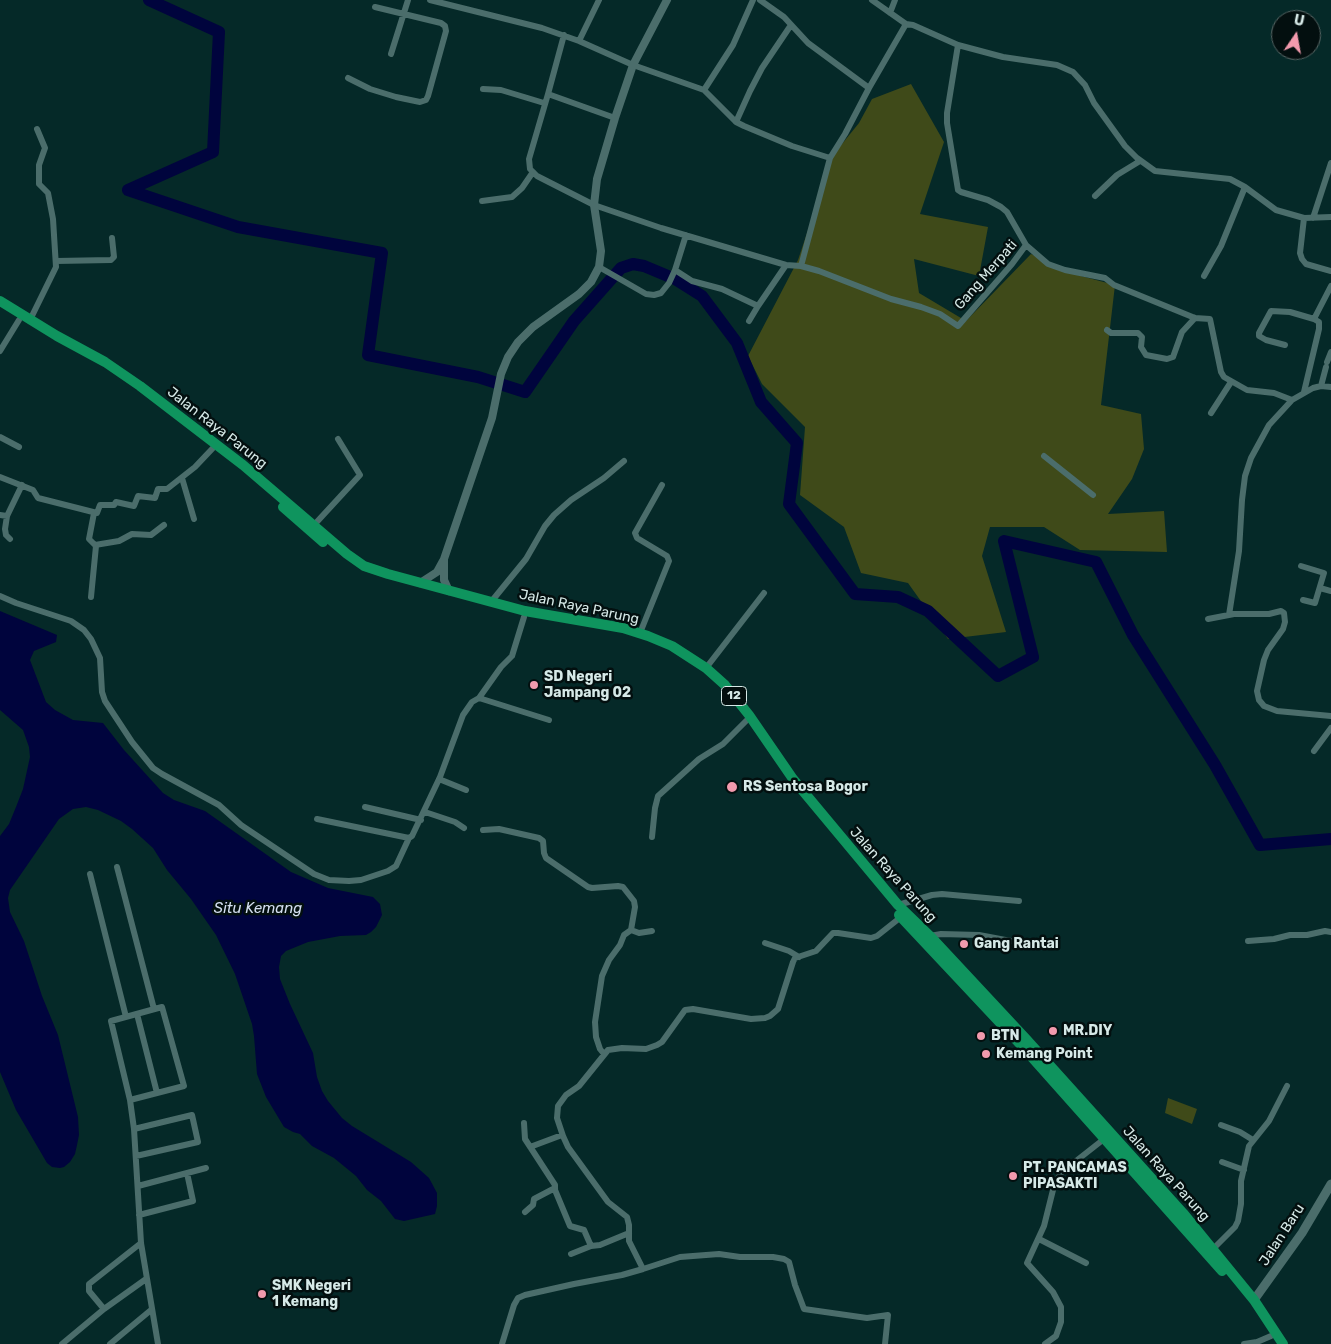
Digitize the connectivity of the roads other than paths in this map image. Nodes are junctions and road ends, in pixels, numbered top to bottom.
1 (408, 0) edge
2 (430, 0) edge
3 (599, 0) edge
4 (667, 0) edge
5 (753, 0) edge
6 (760, 0) edge
7 (872, 0) edge
8 (895, 0) edge
9 (375, 7) dead end
10 (890, 13) junction
11 (405, 14) junction
12 (906, 24) junction
13 (792, 25) junction
14 (564, 36) junction
15 (579, 41) junction
16 (958, 45) junction
17 (392, 54) dead end
18 (633, 65) junction
19 (348, 78) dead end
20 (869, 88) junction
21 (483, 89) dead end
22 (704, 90) junction
23 (548, 94) junction
24 (544, 103) junction
25 (615, 118) junction
26 (736, 122) junction
27 (37, 129) dead end
28 (830, 158) junction
29 (1140, 161) junction
30 (1331, 163) edge
31 (533, 172) junction
32 (1245, 187) junction
33 (1095, 196) dead end
34 (482, 201) dead end
35 (594, 205) junction
36 (1331, 217) edge
37 (1304, 218) junction
38 (1313, 218) junction
39 (686, 235) junction
40 (112, 238) dead end
41 (1026, 245) junction
42 (56, 261) junction
43 (786, 265) junction
44 (801, 266) junction
45 (599, 267) junction
46 (675, 271) junction
47 (1331, 271) edge
48 (1204, 276) dead end
49 (1331, 286) edge
50 (0, 301) edge
51 (758, 306) junction
52 (0, 308) edge
53 (1195, 318) junction
54 (1314, 319) junction
55 (24, 320) junction
56 (750, 321) dead end
57 (1107, 330) dead end
58 (1285, 345) dead end
59 (0, 351) edge
60 (1331, 352) edge
61 (1231, 382) junction
62 (1321, 386) junction
63 (1331, 387) edge
64 (1304, 392) junction
65 (1292, 400) junction
66 (1211, 413) dead end
67 (0, 437) edge
68 (338, 439) dead end
69 (19, 447) dead end
70 (213, 448) junction
71 (1044, 456) dead end
72 (624, 461) dead end
73 (0, 477) edge
74 (182, 478) junction
75 (22, 485) junction
76 (662, 485) dead end
77 (1093, 495) dead end
78 (94, 513) junction
79 (4, 515) edge
80 (194, 519) dead end
81 (164, 525) dead end
82 (314, 525) junction
83 (10, 540) dead end
84 (95, 545) junction
85 (444, 559) junction
86 (1301, 566) dead end
87 (420, 583) junction
88 (1320, 588) junction
89 (449, 591) junction
90 (1331, 591) edge
91 (764, 593) dead end
92 (0, 596) edge
93 (91, 597) dead end
94 (1303, 600) dead end
95 (491, 602) junction
96 (1229, 616) junction
97 (524, 617) junction
98 (1208, 619) dead end
99 (640, 634) junction
100 (706, 668) junction
101 (479, 698) junction
102 (1331, 716) edge
103 (549, 720) dead end
104 (746, 721) junction
105 (1331, 728) edge
106 (1314, 751) dead end
107 (776, 758) junction
108 (439, 779) junction
109 (466, 790) dead end
110 (365, 807) dead end
111 (425, 812) junction
112 (317, 819) dead end
113 (422, 820) junction
114 (464, 828) dead end
115 (483, 830) dead end
116 (652, 837) dead end
117 (409, 838) junction
118 (117, 867) dead end
119 (90, 874) dead end
120 (1019, 901) dead end
121 (898, 905) junction
122 (901, 917) junction
123 (631, 930) junction
124 (652, 931) dead end
125 (1331, 932) edge
126 (930, 936) junction
127 (1248, 941) dead end
128 (765, 942) dead end
129 (1032, 945) dead end
130 (799, 957) junction
131 (154, 1009) junction
132 (137, 1014) junction
133 (126, 1017) junction
134 (604, 1054) junction
135 (1287, 1086) dead end
136 (157, 1093) junction
137 (130, 1100) junction
138 (524, 1123) dead end
139 (1222, 1125) dead end
140 (134, 1128) junction
141 (562, 1135) junction
142 (1104, 1139) junction
143 (1253, 1140) junction
144 (530, 1147) junction
145 (136, 1156) junction
146 (1222, 1162) dead end
147 (206, 1168) dead end
148 (1244, 1170) junction
149 (187, 1173) junction
150 (1331, 1184) edge
151 (138, 1186) junction
152 (555, 1188) junction
153 (525, 1212) dead end
154 (139, 1215) junction
155 (629, 1233) junction
156 (1039, 1239) junction
157 (141, 1243) junction
158 (591, 1246) junction
159 (1213, 1249) junction
160 (571, 1254) dead end
161 (1086, 1263) dead end
162 (643, 1269) junction
163 (146, 1279) junction
164 (1254, 1300) junction
165 (104, 1309) junction
166 (151, 1310) junction
167 (1273, 1340) edge
168 (156, 1343) edge
169 (62, 1344) edge
170 (110, 1344) edge
171 (502, 1344) edge
172 (885, 1344) edge
173 (1045, 1344) edge
174 (1244, 1344) edge
175 (1283, 1344) edge

1 - 11 street
2 - 14 street
3 - 15 street
4 - 18 street
5 - 22 street
6 - 13 street
7 - 10 street
8 - 10 street
9 - 11 street
10 - 12 street
11 - 17 street
11 - 19 street
12 - 16 street
12 - 20 street
13 - 20 street
13 - 26 street
14 - 15 street
14 - 23 street
15 - 18 street
16 - 29 street
16 - 41 street
18 - 22 street
18 - 25 street
20 - 28 street
21 - 24 street
22 - 26 street
23 - 24 street
23 - 25 street
24 - 31 street
25 - 35 street
26 - 28 street
27 - 42 street
28 - 44 street
29 - 32 street
29 - 33 street
30 - 38 street
31 - 34 street
31 - 35 street
32 - 37 street
32 - 48 street
35 - 39 street
35 - 45 street
36 - 38 street
37 - 38 street
37 - 47 street
39 - 43 street
39 - 46 street
40 - 42 street
41 - 44 street, Gang Merpati
41 - 53 street, Gang Merpati
42 - 55 street
43 - 44 street
43 - 51 street
45 - 46 street
45 - 85 street
46 - 51 street
49 - 54 street
50 - 55 highway, Jalan Raya Parung / 12
51 - 56 street
52 - 55 highway, Jalan Raya Parung / 12
53 - 57 street
53 - 61 street, Gang Merpati
54 - 58 street
54 - 64 street
55 - 59 street
55 - 70 highway, Jalan Raya Parung / 12
55 - 82 highway, Jalan Raya Parung / 12
60 - 62 street
61 - 65 street
61 - 66 street
62 - 63 street
62 - 64 street
64 - 65 street
65 - 96 street
67 - 69 street
68 - 82 street
70 - 74 street
70 - 97 highway, Jalan Raya Parung / 12
71 - 77 street
72 - 95 street
73 - 75 street
74 - 78 street
74 - 80 street
75 - 78 street
75 - 79 street
76 - 99 street
78 - 84 street
79 - 83 street
81 - 84 street
82 - 87 highway, Jalan Raya Parung / 12
84 - 93 street
85 - 87 street
85 - 89 street
86 - 88 street
87 - 89 highway, Jalan Raya Parung / 12
88 - 90 street
88 - 94 street
89 - 95 highway, Jalan Raya Parung / 12
91 - 100 street
92 - 117 street
95 - 99 highway, Jalan Raya Parung / 12
96 - 98 street
96 - 102 street
97 - 101 street
97 - 104 highway, Jalan Raya Parung / 12
99 - 100 highway, Jalan Raya Parung / 12
100 - 107 highway, Jalan Raya Parung / 12
101 - 103 street
101 - 108 street
104 - 107 highway, Jalan Raya Parung / 12
104 - 116 street
105 - 106 street
107 - 121 highway, Jalan Raya Parung / 12
107 - 122 highway, Jalan Raya Parung / 12
108 - 109 street
108 - 111 street
110 - 113 street
111 - 113 street
111 - 114 street
112 - 117 street
113 - 117 street
115 - 123 street
118 - 131 street
119 - 133 street
120 - 121 street
121 - 126 highway, Jalan Raya Parung / 12
122 - 130 street
122 - 142 highway, Jalan Raya Parung / 12
123 - 124 street
123 - 134 street
125 - 127 street
126 - 129 street
126 - 159 highway, Jalan Raya Parung / 12
128 - 130 street
130 - 134 street
131 - 132 street
131 - 136 street
132 - 133 street
132 - 136 street
133 - 137 street
134 - 141 street
135 - 143 street
136 - 137 street
137 - 140 street
138 - 144 street
139 - 143 street
140 - 145 street
140 - 145 street
141 - 144 street
141 - 155 street
142 - 156 street
142 - 167 highway, Jalan Raya Parung / 12
143 - 148 street
144 - 152 street
145 - 151 street
146 - 148 street
147 - 149 street
148 - 159 street
149 - 151 street
149 - 154 street
150 - 164 main road, Jalan Baru
151 - 154 street
152 - 153 street
152 - 158 street
154 - 157 street
155 - 158 street
155 - 162 street
156 - 161 street
156 - 173 street
157 - 163 street
157 - 165 street
158 - 160 street
159 - 164 highway, Jalan Raya Parung / 12
162 - 171 street
162 - 172 street
163 - 165 street
163 - 166 street
164 - 175 highway, Jalan Raya Parung / 12
165 - 169 street
166 - 168 street
166 - 170 street
167 - 174 street

